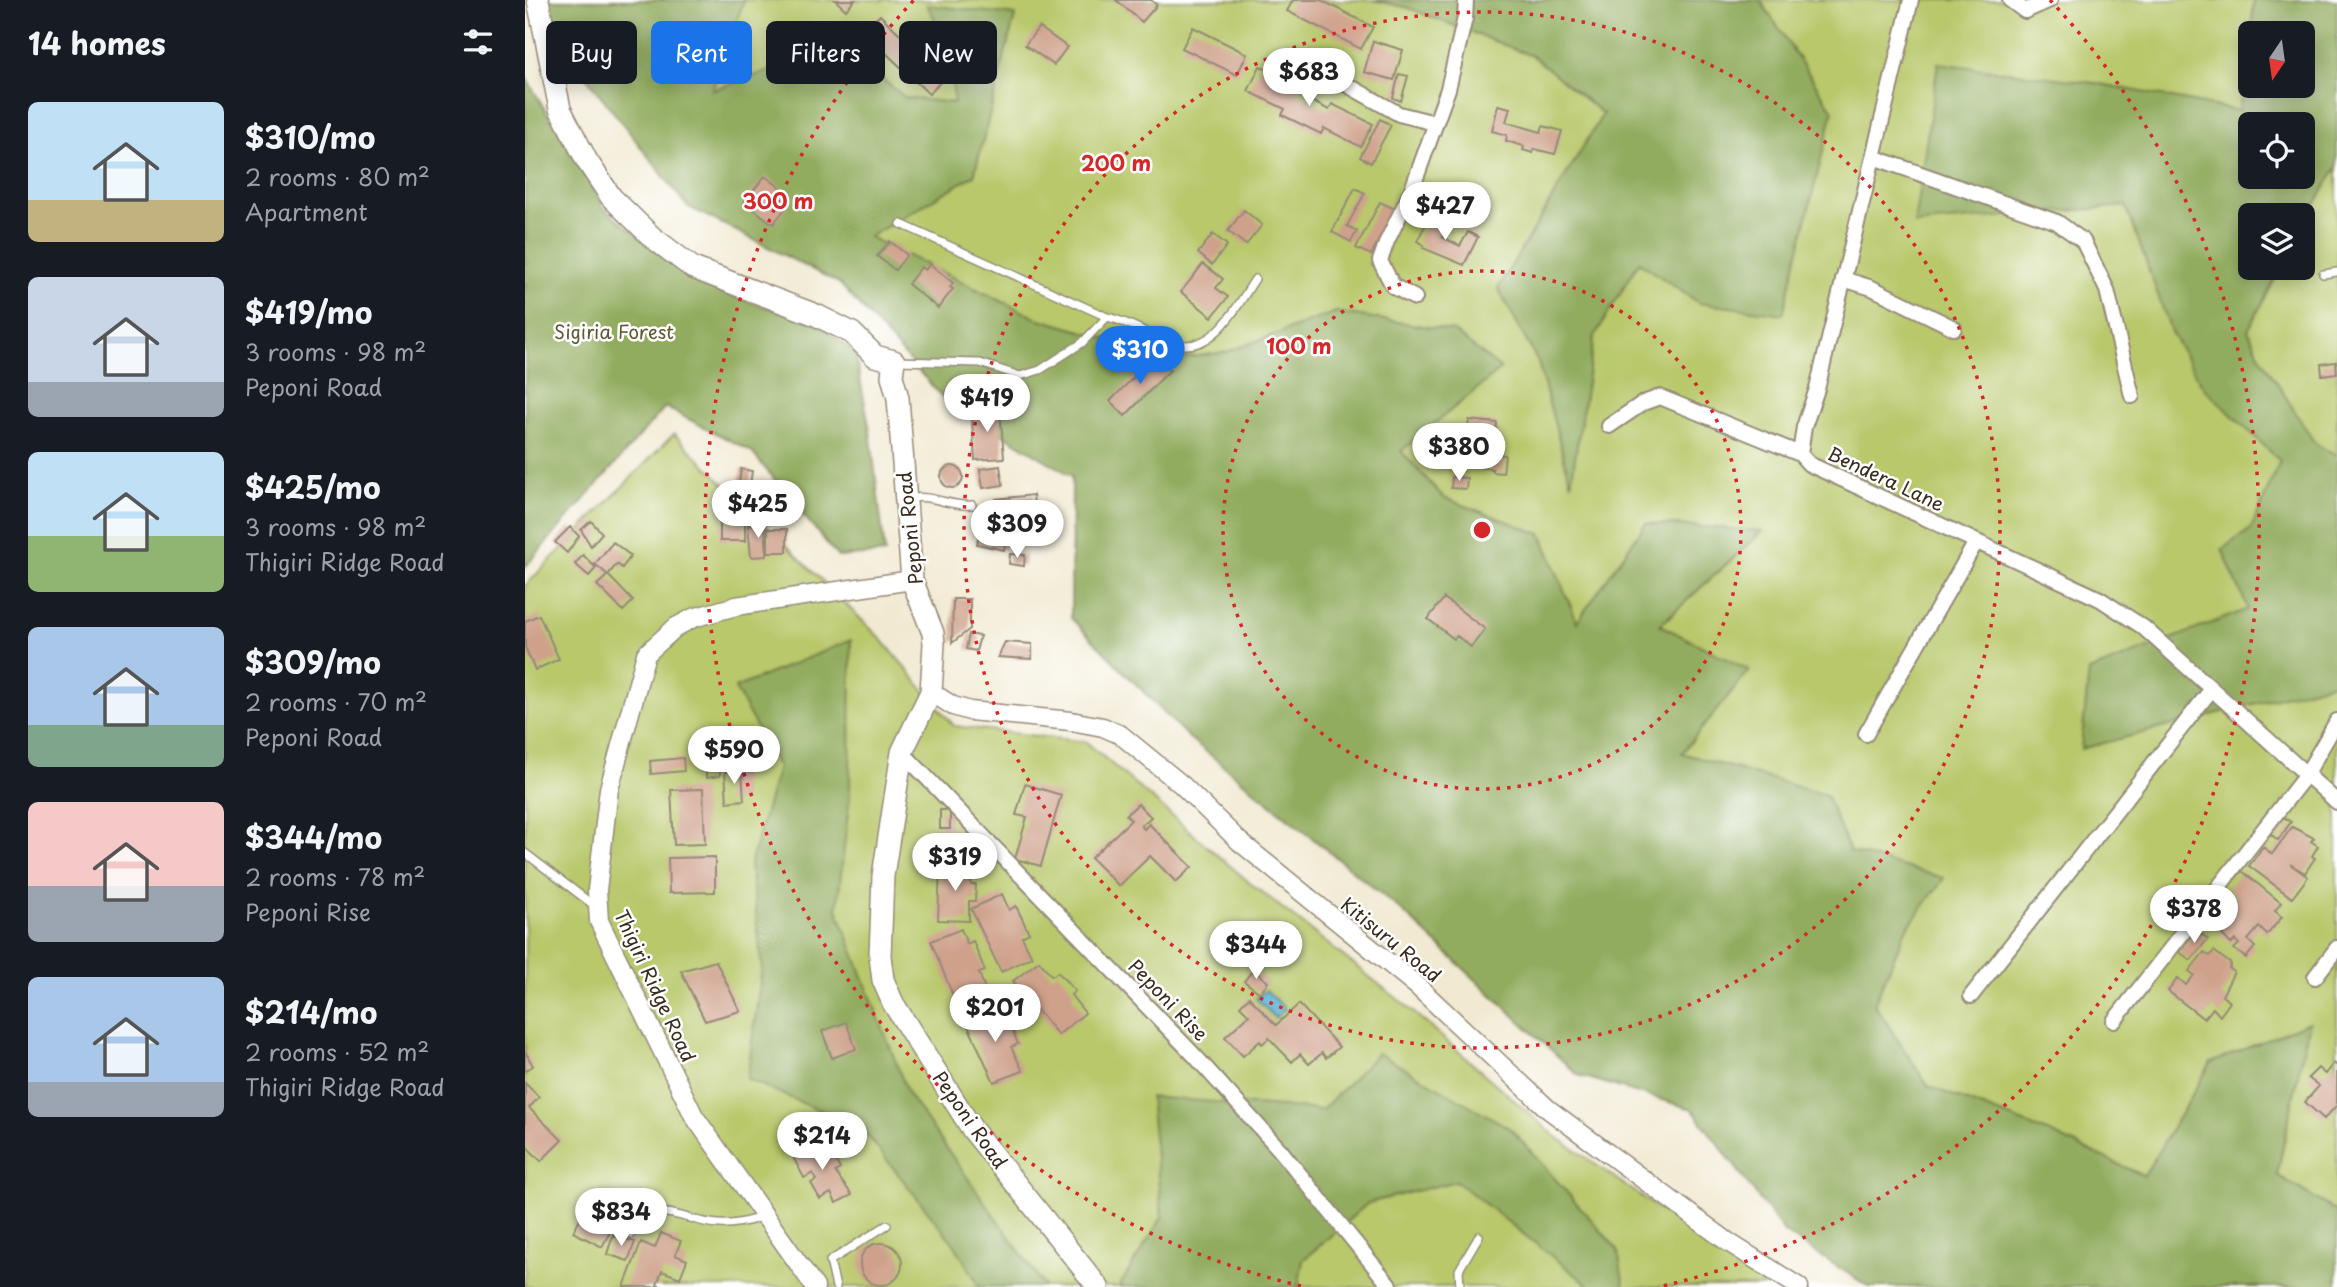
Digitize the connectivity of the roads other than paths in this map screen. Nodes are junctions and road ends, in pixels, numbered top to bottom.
1 (538, 0) edge
2 (1466, 0) edge
3 (1911, 0) edge
4 (2010, 0) edge
5 (2050, 0) edge
6 (1308, 63) dead end
7 (1434, 123) junction
8 (1873, 157) junction
9 (901, 224) dead end
10 (2337, 272) edge
11 (2323, 274) dead end
12 (1255, 279) dead end
13 (1843, 279) junction
14 (1415, 298) dead end
15 (1107, 317) junction
16 (1954, 328) dead end
17 (894, 361) junction
18 (2132, 396) dead end
19 (1609, 426) dead end
20 (1800, 454) junction
21 (907, 499) junction
22 (972, 505) dead end
23 (1976, 542) junction
24 (912, 580) junction
25 (2211, 690) junction
26 (931, 692) junction
27 (2337, 721) edge
28 (1866, 734) dead end
29 (902, 752) junction
30 (2306, 775) junction
31 (2337, 802) edge
32 (525, 853) edge
33 (597, 907) junction
34 (2337, 948) edge
35 (2315, 977) dead end
36 (1971, 996) dead end
37 (2114, 1021) dead end
38 (764, 1217) junction
39 (887, 1225) dead end
40 (631, 1234) dead end
41 (1479, 1236) dead end
42 (815, 1287) edge
43 (836, 1287) edge
44 (1098, 1287) edge
45 (1391, 1287) edge
46 (1461, 1287) edge
47 (1799, 1287) edge

1 - 17 main road
2 - 7 street
3 - 8 street, Bendera Lane
4 - 5 street
6 - 7 street
7 - 14 street
8 - 13 street, Bendera Lane
8 - 18 street
9 - 15 lane
10 - 11 lane
12 - 15 lane
13 - 16 street
13 - 20 street, Bendera Lane
15 - 17 lane
17 - 21 main road, Peponi Road
19 - 20 street
20 - 23 street, Bendera Lane
21 - 22 lane
21 - 24 main road, Peponi Road
23 - 25 street, Bendera Lane
23 - 28 street
24 - 26 main road, Peponi Road
24 - 33 street, Thigiri Ridge Road
25 - 30 street, Bendera Lane
25 - 36 street
26 - 29 main road, Peponi Road
26 - 47 street, Kitisuru Road
27 - 30 street
29 - 44 main road, Peponi Road
29 - 45 street, Peponi Rise
30 - 31 street, Bendera Lane
30 - 37 street
32 - 33 lane
33 - 38 street, Thigiri Ridge Road
34 - 35 street
38 - 40 lane
38 - 42 street, Thigiri Ridge Road
39 - 43 lane
41 - 46 lane

